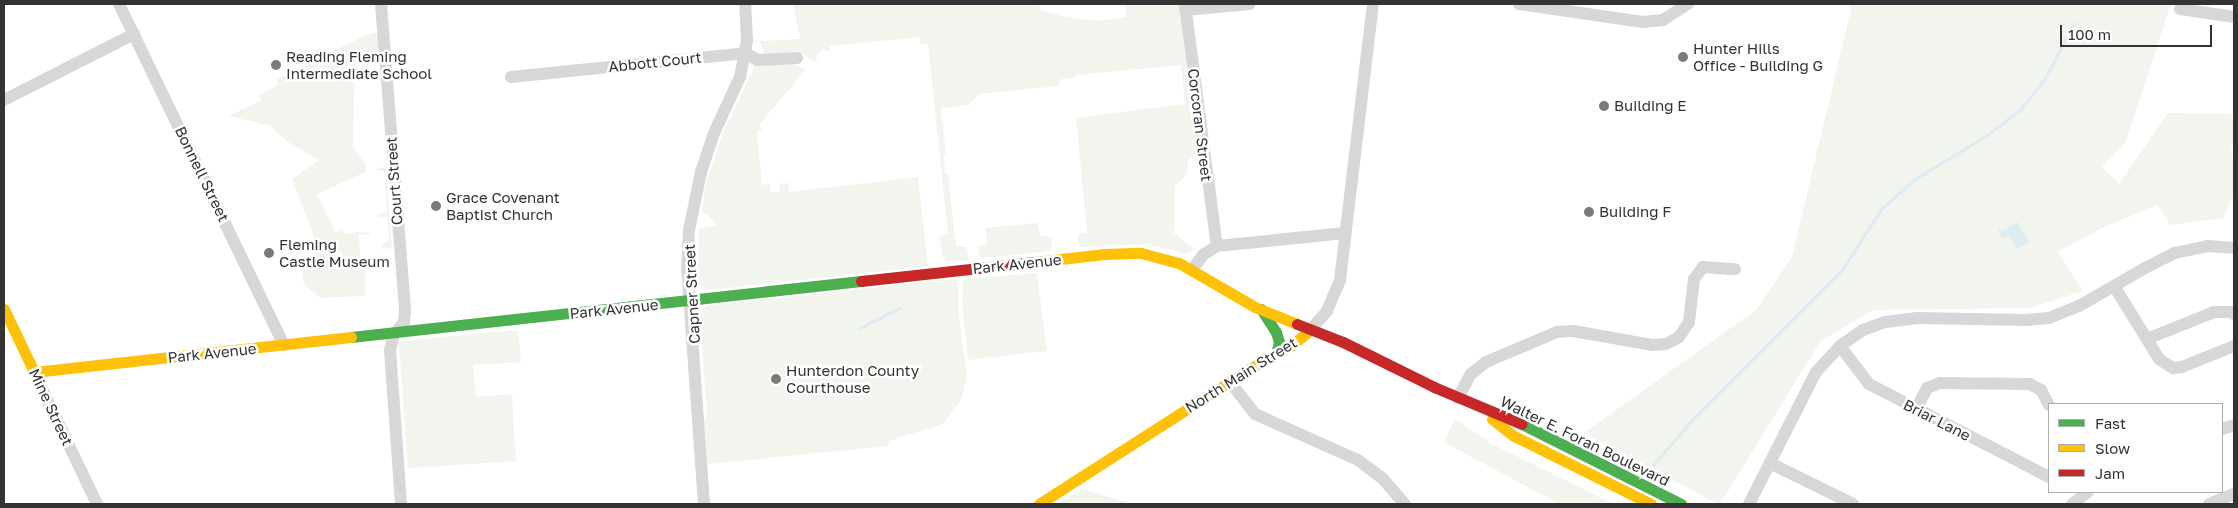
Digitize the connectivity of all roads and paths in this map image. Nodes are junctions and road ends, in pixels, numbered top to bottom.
1 (119, 4) edge
2 (381, 4) edge
3 (745, 4) edge
4 (1250, 4) edge
5 (1373, 4) edge
6 (1380, 4) edge
7 (1519, 4) edge
8 (1688, 4) edge
9 (1185, 7) edge
10 (2180, 9) dead end
11 (2234, 17) edge
12 (134, 34) junction
13 (746, 52) junction
14 (796, 58) dead end
15 (511, 77) dead end
16 (4, 100) edge
17 (1345, 233) junction
18 (1217, 246) junction
19 (2234, 248) edge
20 (1734, 269) dead end
21 (1192, 270) junction
22 (2114, 286) junction
23 (691, 301) junction
24 (1261, 309) junction
25 (4, 310) edge
26 (2234, 314) edge
27 (1311, 329) junction
28 (396, 332) junction
29 (2147, 338) junction
30 (284, 345) junction
31 (1840, 346) junction
32 (2234, 346) edge
33 (1276, 354) junction
34 (34, 372) junction
35 (1230, 382) junction
36 (1458, 398) junction
37 (2048, 403) edge
38 (1476, 406) junction
39 (1916, 409) junction
40 (1770, 463) junction
41 (2048, 472) edge
42 (2086, 493) edge
43 (2233, 496) edge
44 (2072, 499) edge
45 (97, 504) edge
46 (401, 504) edge
47 (704, 504) edge
48 (1039, 504) edge
49 (1405, 504) edge
50 (1651, 504) edge
51 (1681, 504) edge
52 (1749, 504) edge
53 (1852, 504) edge
54 (2210, 504) edge

1 - 12 street, Bonnell Street
2 - 28 street, Court Street
3 - 13 street, Capner Street
4 - 9 street
5 - 6 street
5 - 17 street, North Main Street
7 - 8 street
9 - 18 street, Corcoran Street
10 - 11 street
12 - 16 street
12 - 30 street, Bonnell Street
13 - 14 street, Abbott Court
13 - 15 street, Abbott Court
13 - 23 street, Capner Street
17 - 18 street
17 - 27 street, North Main Street
18 - 21 street
19 - 22 street
20 - 36 street
21 - 23 street, Park Avenue
21 - 24 street, Park Avenue
22 - 29 street
22 - 31 street
23 - 28 street, Park Avenue
23 - 47 street, Capner Street
24 - 27 street, Park Avenue
24 - 33 street
25 - 34 street, Mine Street
26 - 29 street
27 - 33 street, North Main Street
27 - 36 street, Walter E. Foran Boulevard
28 - 30 street, Park Avenue
28 - 46 street, Court Street
29 - 32 street
30 - 34 street, Park Avenue
31 - 39 street, Briar Lane
31 - 40 street
33 - 35 street, North Main Street
34 - 45 street, Mine Street
35 - 48 street, North Main Street
35 - 49 street
36 - 38 street, Walter E. Foran Boulevard
37 - 39 street
38 - 50 street, Walter E. Foran Boulevard
38 - 51 street, Walter E. Foran Boulevard
39 - 41 street, Briar Lane
40 - 52 street
40 - 53 street
42 - 44 street
43 - 54 street

